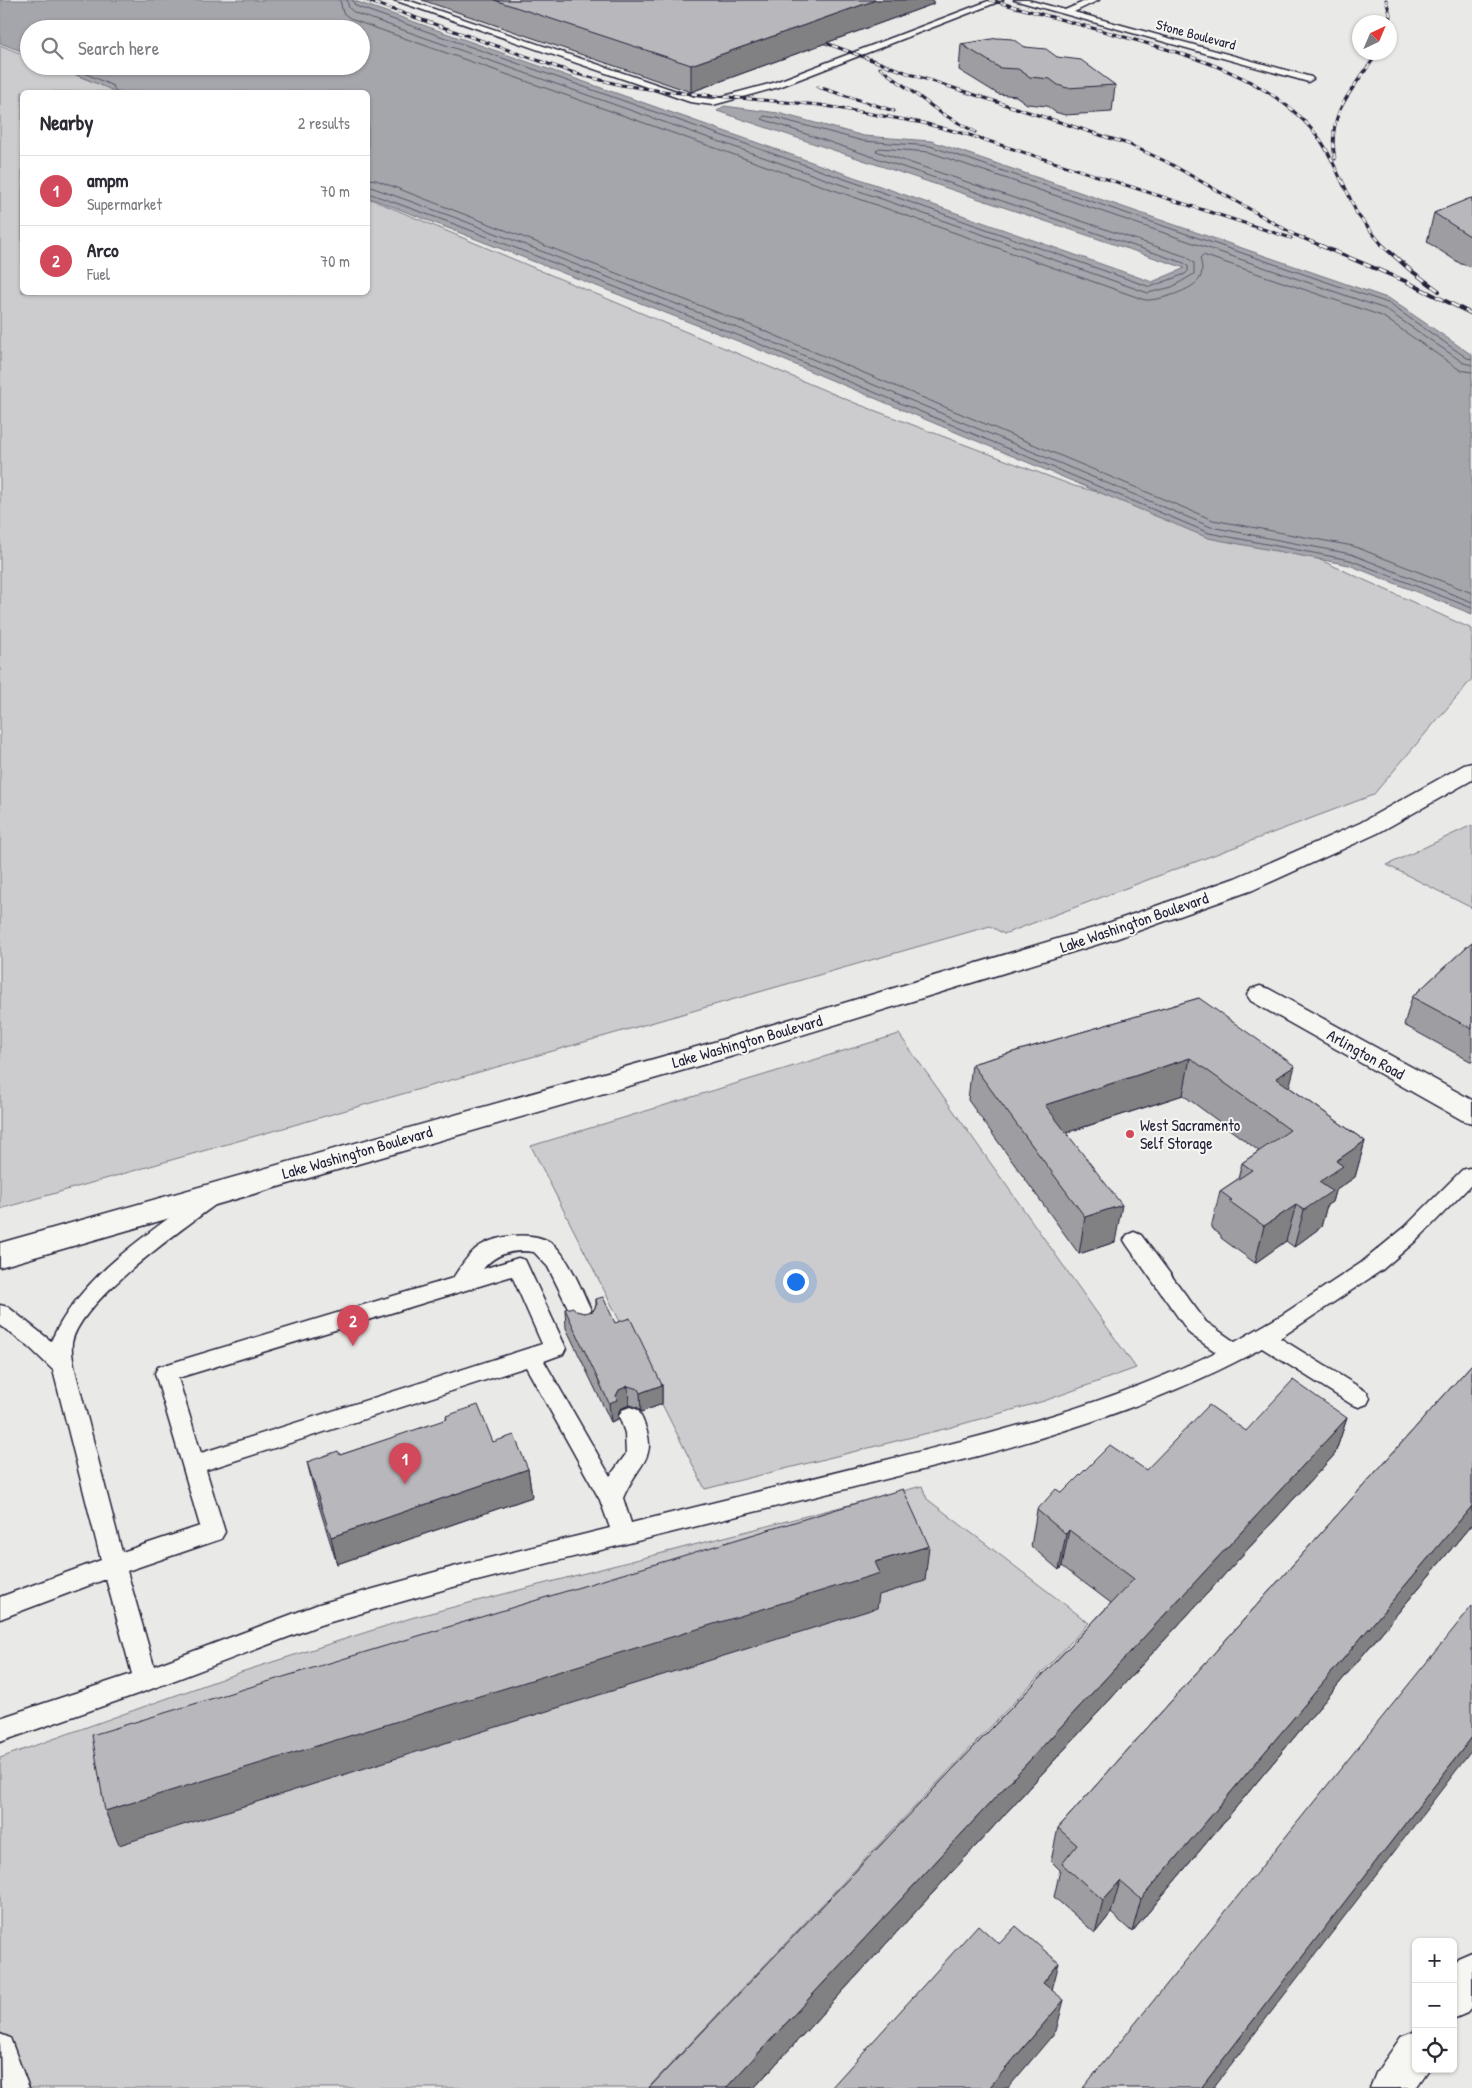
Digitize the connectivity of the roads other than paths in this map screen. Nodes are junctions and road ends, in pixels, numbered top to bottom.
1 (398, 0) edge
2 (999, 0) edge
3 (1018, 0) edge
4 (1095, 0) edge
5 (1065, 13) junction
6 (1308, 79) dead end
7 (1472, 770) edge
8 (1260, 996) dead end
9 (1472, 1113) edge
10 (1469, 1175) dead end
11 (219, 1192) junction
12 (1134, 1240) dead end
13 (0, 1255) edge
14 (461, 1283) junction
15 (0, 1313) edge
16 (586, 1322) edge
17 (1263, 1338) junction
18 (1234, 1353) junction
19 (531, 1357) junction
20 (63, 1366) junction
21 (1359, 1398) dead end
22 (630, 1416) dead end
23 (192, 1465) junction
24 (611, 1498) junction
25 (624, 1536) junction
26 (114, 1565) junction
27 (0, 1608) edge
28 (146, 1680) junction
29 (0, 1730) edge
30 (1472, 1972) edge
31 (1457, 1993) edge
32 (0, 2048) edge
33 (1412, 2058) edge
34 (15, 2088) edge
35 (1391, 2088) edge

1 - 2 lane
3 - 5 lane, Stone Boulevard
4 - 5 lane
5 - 6 lane, Stone Boulevard
7 - 11 main road, Lake Washington Boulevard
8 - 9 main road, Arlington Road
10 - 17 lane
11 - 13 main road, Lake Washington Boulevard
11 - 20 lane
12 - 18 lane
14 - 16 lane
14 - 19 lane
14 - 23 lane
15 - 20 lane
17 - 18 lane
17 - 21 lane
18 - 25 lane
19 - 23 lane
19 - 24 lane
20 - 26 lane
22 - 24 lane
23 - 26 lane
24 - 25 lane
25 - 28 lane
26 - 27 lane
26 - 28 lane
28 - 29 lane
30 - 31 main road
32 - 34 lane
33 - 35 main road

